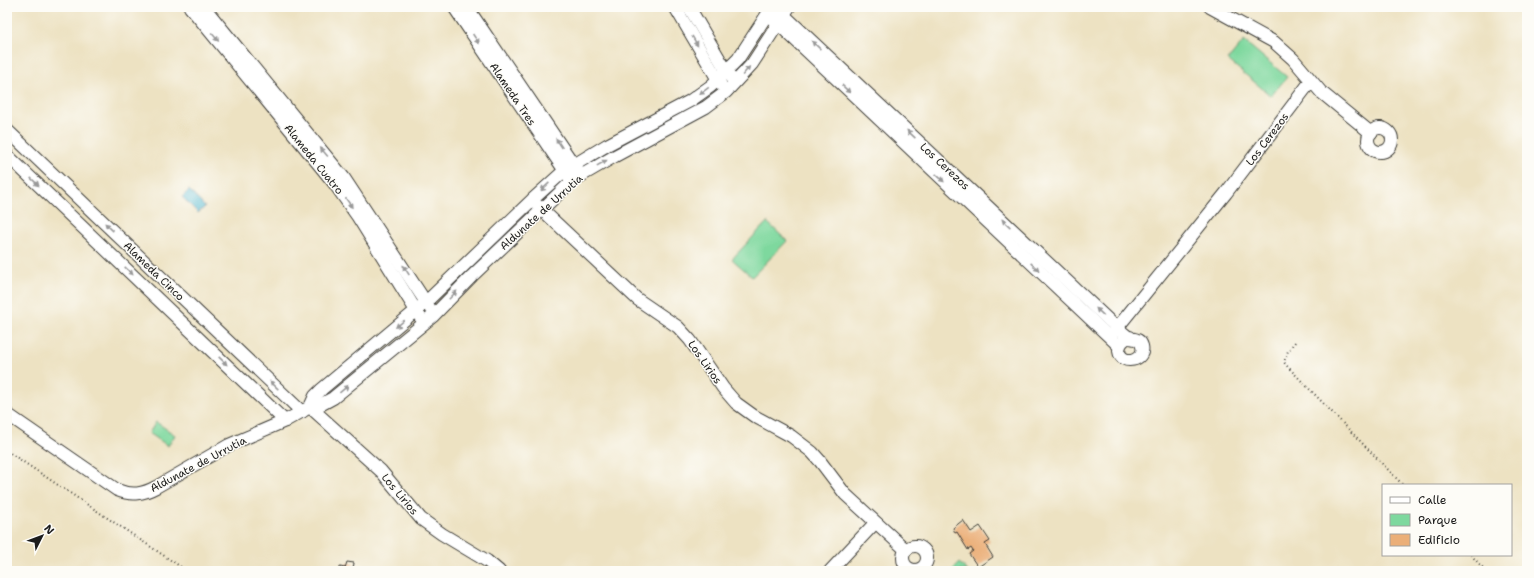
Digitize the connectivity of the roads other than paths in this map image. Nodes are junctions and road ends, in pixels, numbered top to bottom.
1 (190, 7) edge
2 (204, 7) edge
3 (454, 7) edge
4 (467, 7) edge
5 (675, 7) edge
6 (689, 7) edge
7 (1210, 7) edge
8 (770, 9) edge
9 (784, 16) edge
10 (722, 76) junction
11 (1311, 81) junction
12 (730, 88) junction
13 (7, 130) edge
14 (1371, 133) dead end
15 (7, 155) edge
16 (569, 167) junction
17 (577, 178) junction
18 (532, 200) junction
19 (542, 209) junction
20 (426, 302) junction
21 (416, 310) junction
22 (428, 319) junction
23 (1113, 332) junction
24 (1130, 338) junction
25 (1120, 346) junction
26 (306, 409) junction
27 (7, 414) edge
28 (285, 421) junction
29 (875, 523) junction
30 (906, 550) dead end
31 (499, 571) edge
32 (830, 571) edge

1 -> 21 street, Alameda Cuatro
20 -> 2 street, Alameda Cuatro
3 -> 16 street, Alameda Tres
16 -> 4 street, Alameda Tres
5 -> 10 street
6 - 10 street
7 - 11 street
8 - 9 street, Los Cerezos
8 - 10 street, Aldunate de Urrutia
12 -> 9 street, Aldunate de Urrutia
9 - 23 street, Los Cerezos
10 - 12 street
10 -> 16 street, Aldunate de Urrutia
11 - 14 street
11 - 23 street, Los Cerezos
17 -> 12 street, Aldunate de Urrutia
26 -> 13 street, Alameda Cinco
15 -> 28 street, Alameda Cinco
16 - 17 street, Alameda Tres
16 -> 18 street, Aldunate de Urrutia
17 - 19 street, Aldunate de Urrutia
18 - 19 street, Los Lirios
18 - 20 street, Aldunate de Urrutia
22 -> 19 street, Aldunate de Urrutia
19 - 29 street, Los Lirios
20 - 21 street, Aldunate de Urrutia
20 - 22 street, Alameda Cuatro
21 - 22 street, Alameda Cuatro
21 -> 26 street, Aldunate de Urrutia
26 -> 22 street, Aldunate de Urrutia
23 - 24 street, Los Cerezos
23 - 25 street, Los Cerezos
24 - 25 street
24 - 25 street, Los Cerezos
26 - 28 street, Aldunate de Urrutia
26 - 31 street, Los Lirios
27 - 28 street, Aldunate de Urrutia
29 - 30 street, Los Lirios
29 - 32 street

